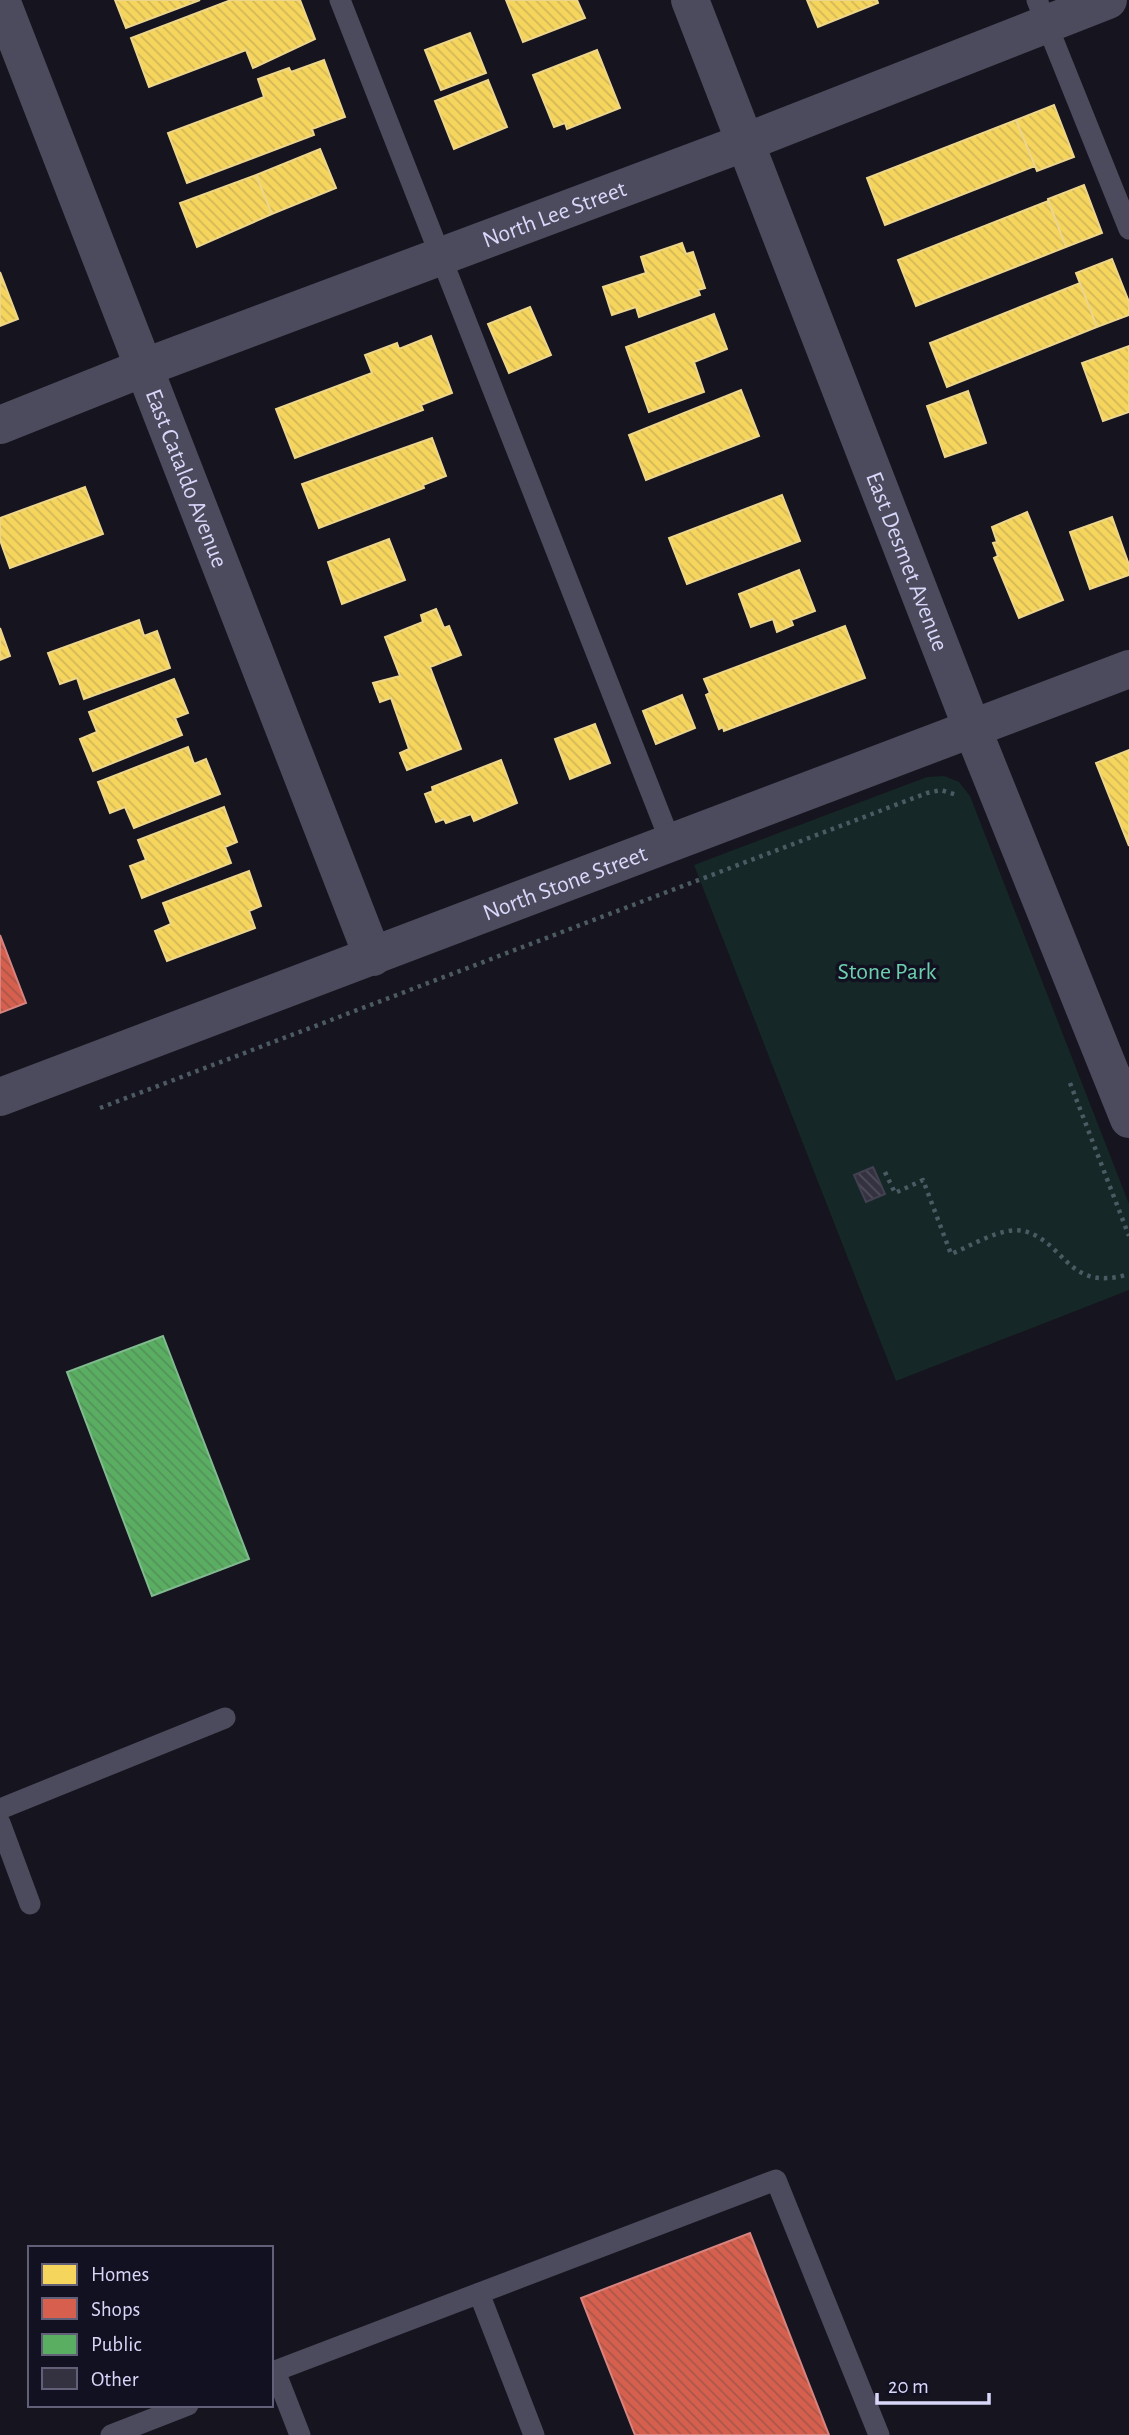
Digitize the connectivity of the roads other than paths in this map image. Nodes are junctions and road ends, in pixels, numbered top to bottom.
1 (1, 0) edge
2 (340, 0) edge
3 (690, 0) edge
4 (1108, 0) edge
5 (1043, 11) edge
6 (746, 142) junction
7 (1129, 229) edge
8 (443, 256) junction
9 (143, 368) junction
10 (0, 425) edge
11 (1129, 669) edge
12 (972, 728) junction
13 (671, 843) junction
14 (373, 957) junction
15 (0, 1097) edge
16 (1129, 1119) edge
17 (225, 1718) dead end
18 (0, 1809) edge
19 (0, 1823) edge
20 (30, 1905) dead end
21 (479, 2293) junction
22 (273, 2372) edge
23 (183, 2407) edge
24 (111, 2435) edge
25 (300, 2435) edge
26 (534, 2435) edge
27 (879, 2435) edge

1 - 9 street, East Cataldo Avenue
2 - 8 lane
3 - 6 street, East Desmet Avenue
4 - 5 street, North Lee Street
5 - 6 street, North Lee Street
5 - 7 lane
6 - 8 street, North Lee Street
6 - 12 street, East Desmet Avenue
8 - 9 street, North Lee Street
8 - 13 lane
9 - 10 street, North Lee Street
9 - 14 street, East Cataldo Avenue
11 - 12 street, North Stone Street
12 - 13 street, North Stone Street
12 - 16 street, East Desmet Avenue
13 - 14 street, North Stone Street
14 - 15 street, North Stone Street
17 - 18 lane
19 - 20 lane
21 - 22 lane
21 - 26 lane
21 - 27 lane
22 - 25 lane
23 - 24 lane

